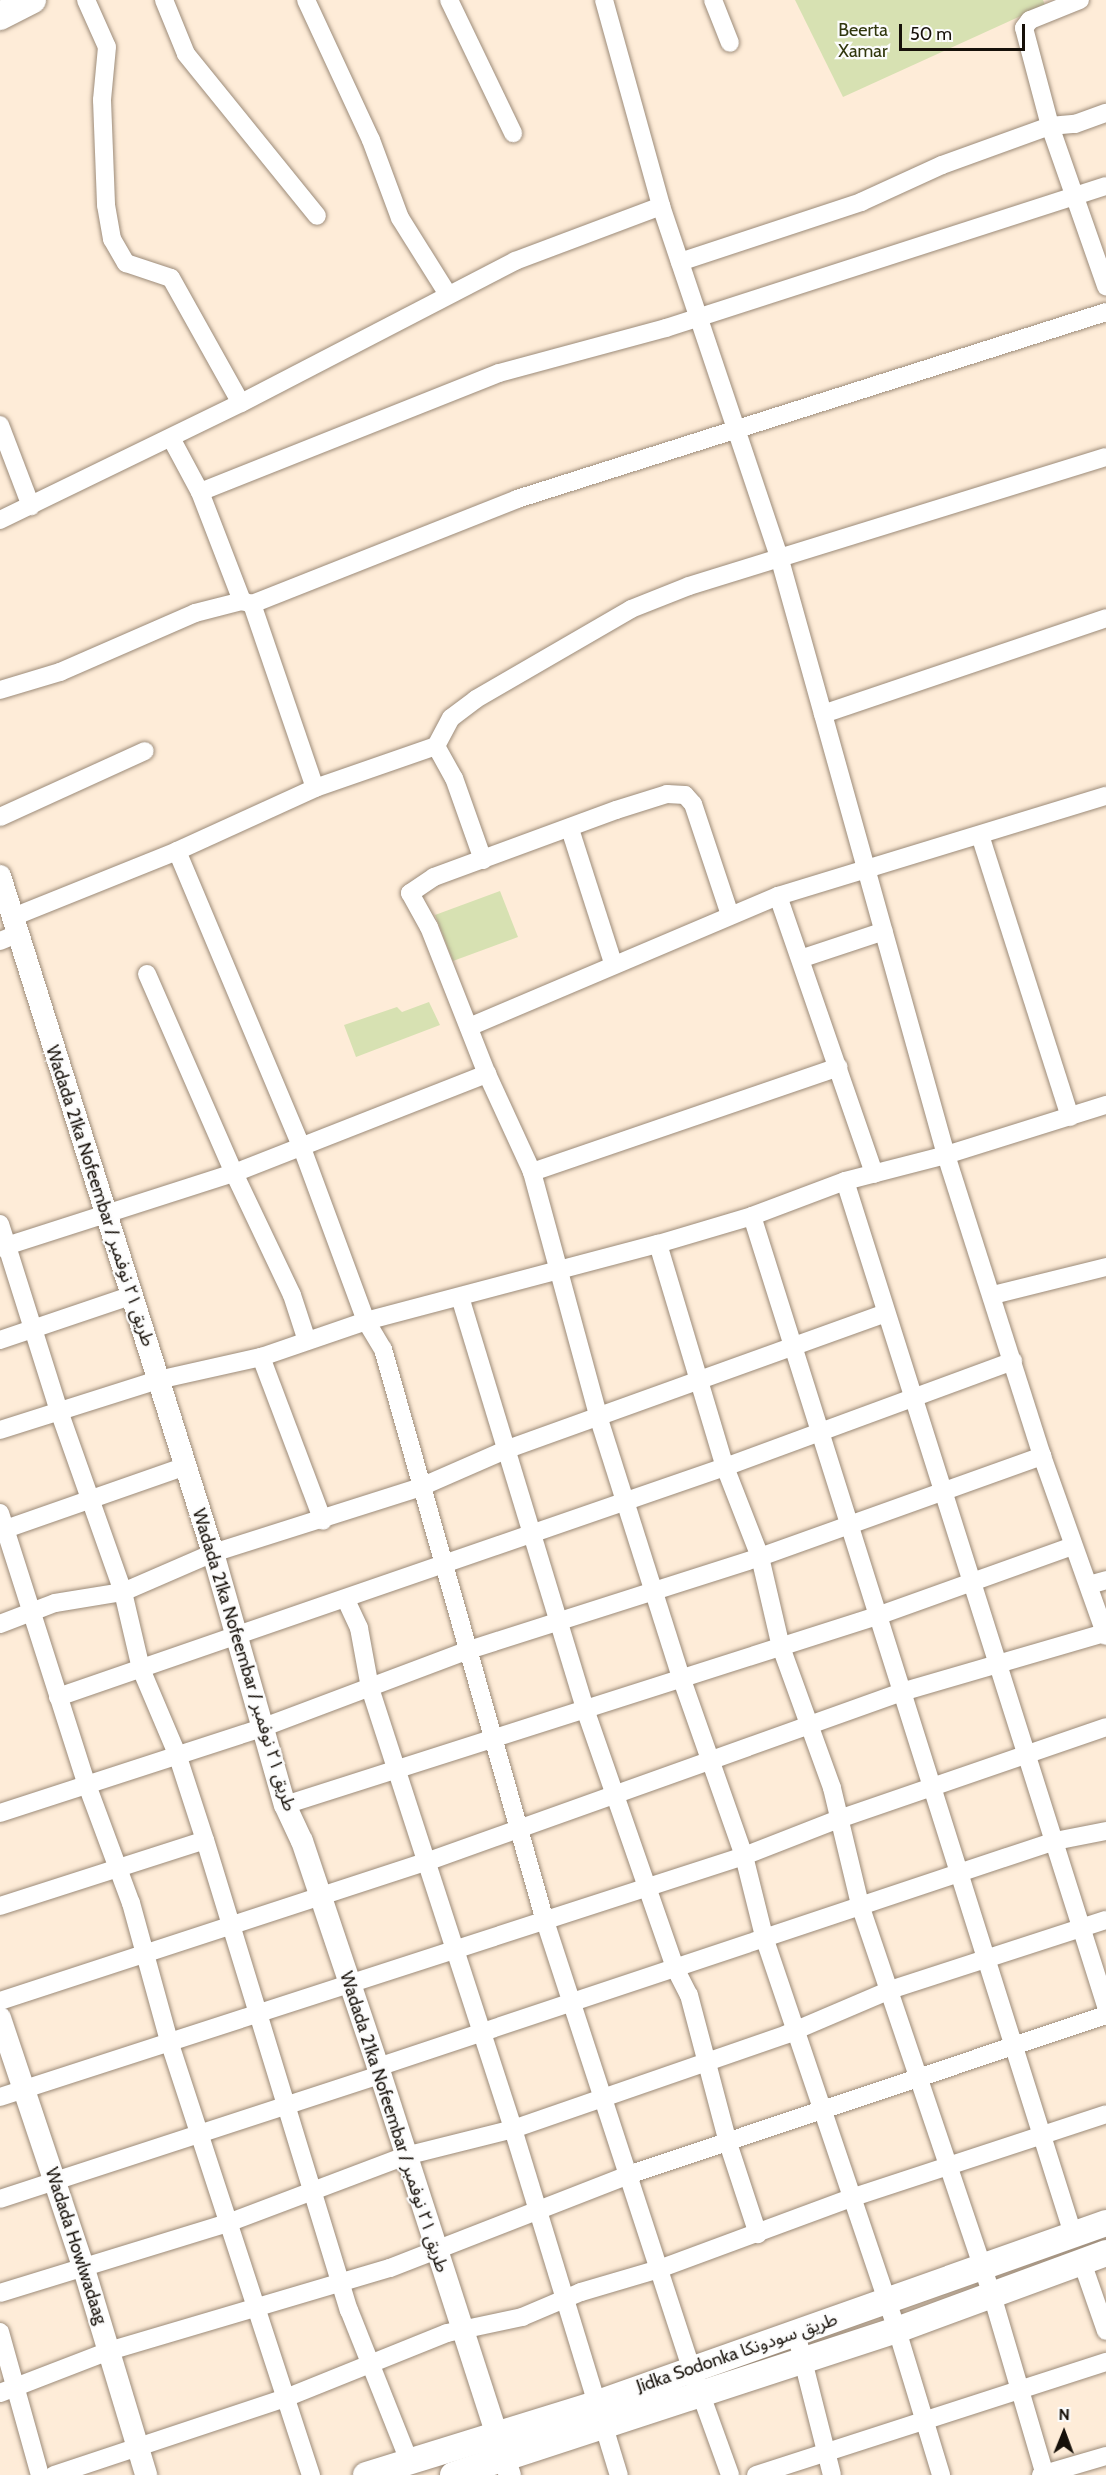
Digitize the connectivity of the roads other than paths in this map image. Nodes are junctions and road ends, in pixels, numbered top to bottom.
1 (32, 0) edge
2 (86, 0) edge
3 (164, 0) edge
4 (306, 0) edge
5 (449, 0) edge
6 (604, 0) edge
7 (713, 0) edge
8 (1080, 0) edge
9 (0, 16) edge
10 (730, 43) dead end
11 (1106, 113) edge
12 (1050, 126) junction
13 (513, 133) dead end
14 (1106, 186) edge
15 (1076, 196) junction
16 (661, 206) junction
17 (317, 216) dead end
18 (680, 262) junction
19 (1106, 286) edge
20 (447, 293) junction
21 (1106, 312) edge
22 (697, 318) junction
23 (241, 403) junction
24 (0, 425) edge
25 (738, 429) junction
26 (171, 438) junction
27 (1106, 457) edge
28 (200, 492) junction
29 (31, 506) junction
30 (0, 520) edge
31 (780, 560) junction
32 (247, 602) junction
33 (1106, 618) edge
34 (0, 690) edge
35 (823, 714) junction
36 (436, 746) junction
37 (145, 751) dead end
38 (315, 788) junction
39 (1105, 800) edge
40 (0, 817) edge
41 (570, 829) junction
42 (980, 835) junction
43 (177, 851) junction
44 (483, 860) junction
45 (866, 871) junction
46 (0, 876) edge
47 (778, 896) junction
48 (730, 915) junction
49 (10, 931) edge
50 (884, 931) junction
51 (803, 958) junction
52 (613, 963) junction
53 (147, 974) dead end
54 (469, 1027) junction
55 (838, 1067) junction
56 (487, 1074) junction
57 (1106, 1105) edge
58 (1070, 1117) junction
59 (302, 1148) junction
60 (946, 1155) junction
61 (532, 1172) junction
62 (234, 1173) junction
63 (874, 1174) junction
64 (845, 1181) junction
65 (106, 1215) junction
66 (752, 1216) junction
67 (0, 1224) edge
68 (658, 1244) junction
69 (4, 1247) edge
70 (1106, 1267) edge
71 (559, 1273) junction
72 (134, 1294) junction
73 (993, 1295) junction
74 (460, 1297) junction
75 (884, 1314) junction
76 (366, 1322) junction
77 (33, 1330) junction
78 (0, 1340) edge
79 (307, 1341) junction
80 (794, 1347) junction
81 (261, 1357) junction
82 (1013, 1361) junction
83 (158, 1380) junction
84 (698, 1380) junction
85 (913, 1397) junction
86 (59, 1411) junction
87 (599, 1419) junction
88 (0, 1430) edge
89 (823, 1432) junction
90 (508, 1449) junction
91 (1042, 1456) junction
92 (186, 1466) junction
93 (725, 1467) junction
94 (421, 1487) junction
95 (945, 1491) junction
96 (93, 1498) junction
97 (627, 1502) junction
98 (323, 1521) junction
99 (850, 1523) junction
100 (2, 1524) edge
101 (532, 1533) junction
102 (1073, 1546) junction
103 (213, 1553) junction
104 (760, 1557) junction
105 (446, 1565) junction
106 (973, 1580) junction
107 (1097, 1583) edge
108 (654, 1590) junction
109 (123, 1592) junction
110 (346, 1600) junction
111 (31, 1614) junction
112 (880, 1615) junction
113 (559, 1621) junction
114 (0, 1624) edge
115 (1106, 1634) edge
116 (234, 1635) junction
117 (781, 1647) junction
118 (469, 1650) junction
119 (999, 1664) junction
120 (141, 1669) junction
121 (681, 1677) junction
122 (370, 1688) junction
123 (905, 1691) junction
124 (58, 1697) junction
125 (585, 1708) junction
126 (810, 1726) junction
127 (1106, 1727) edge
128 (264, 1728) junction
129 (492, 1739) junction
130 (1029, 1753) junction
131 (177, 1754) junction
132 (713, 1761) junction
133 (398, 1767) junction
134 (87, 1785) junction
135 (932, 1786) junction
136 (615, 1794) junction
137 (285, 1805) junction
138 (0, 1813) edge
139 (839, 1819) junction
140 (517, 1828) junction
141 (1106, 1831) edge
142 (205, 1840) junction
143 (1055, 1841) junction
144 (744, 1856) junction
145 (426, 1862) junction
146 (119, 1866) junction
147 (958, 1873) junction
148 (648, 1885) junction
149 (320, 1897) junction
150 (860, 1905) junction
151 (0, 1906) edge
152 (1106, 1920) edge
153 (545, 1921) junction
154 (229, 1927) junction
155 (1082, 1927) junction
156 (765, 1940) junction
157 (454, 1950) junction
158 (146, 1954) junction
159 (984, 1957) junction
160 (675, 1968) junction
161 (349, 1983) junction
162 (890, 1990) junction
163 (0, 2001) edge
164 (573, 2003) junction
165 (1106, 2006) edge
166 (257, 2015) junction
167 (1106, 2015) edge
168 (0, 2018) edge
169 (796, 2027) junction
170 (479, 2033) junction
171 (169, 2041) junction
172 (1015, 2044) junction
173 (706, 2059) junction
174 (379, 2071) junction
175 (917, 2077) junction
176 (23, 2089) junction
177 (0, 2097) edge
178 (604, 2097) junction
179 (285, 2104) junction
180 (821, 2111) junction
181 (1106, 2114) edge
182 (513, 2129) junction
183 (200, 2136) junction
184 (1044, 2137) junction
185 (728, 2143) junction
186 (405, 2156) junction
187 (949, 2164) junction
188 (628, 2175) junction
189 (55, 2180) junction
190 (312, 2193) junction
191 (850, 2198) junction
192 (0, 2199) edge
193 (540, 2213) junction
194 (228, 2223) junction
195 (1106, 2223) edge
196 (758, 2234) junction
197 (1073, 2234) junction
198 (435, 2249) junction
199 (1094, 2258) edge
200 (982, 2268) junction
201 (84, 2269) junction
202 (659, 2269) junction
203 (342, 2280) junction
204 (0, 2293) edge
205 (992, 2295) junction
206 (566, 2299) junction
207 (887, 2302) junction
208 (256, 2309) junction
209 (897, 2330) junction
210 (465, 2331) junction
211 (1106, 2331) edge
212 (0, 2332) edge
213 (796, 2333) junction
214 (109, 2351) junction
215 (369, 2362) junction
216 (800, 2362) junction
217 (1106, 2362) edge
218 (691, 2367) junction
219 (1020, 2387) junction
220 (8, 2391) edge
221 (701, 2395) junction
222 (288, 2397) junction
223 (598, 2403) junction
224 (925, 2420) junction
225 (605, 2428) junction
226 (496, 2436) junction
227 (137, 2445) junction
228 (826, 2452) junction
229 (1106, 2456) edge
230 (409, 2461) junction
231 (507, 2467) edge
232 (40, 2475) edge
233 (54, 2475) edge
234 (147, 2475) edge
235 (311, 2475) edge
236 (366, 2475) edge
237 (453, 2475) edge
238 (619, 2475) edge
239 (730, 2475) edge
240 (756, 2475) edge
241 (832, 2475) edge
242 (941, 2475) edge
243 (1044, 2475) edge

1 - 9 main road
2 - 23 street
3 - 17 street
4 - 20 street
5 - 13 street
6 - 16 street
7 - 10 street
8 - 12 street
11 - 12 street
12 - 15 street
12 - 18 street
14 - 15 street
15 - 19 street
15 - 22 street
16 - 18 street
16 - 20 street
18 - 22 street
20 - 23 street
21 - 25 street
22 - 25 street
22 - 28 street
23 - 26 street
24 - 29 street
25 - 31 street
25 - 32 street
26 - 28 street
26 - 29 street
27 - 31 street
28 - 32 street
29 - 30 street
31 - 35 street
31 - 36 street
32 - 34 street
32 - 38 street
33 - 35 street
35 - 45 street
36 - 38 street
36 - 44 street
37 - 40 street
38 - 43 street
39 - 42 street
41 - 44 street
41 - 48 street
41 - 52 street
42 - 45 street
42 - 58 street
43 - 49 street
43 - 59 street
44 - 54 street
45 - 47 street
45 - 50 street
46 - 49 street, Wadada 21ka Nofeembar / طريق ٢١ نوفمبر
47 - 48 street
47 - 51 street
48 - 52 street
49 - 65 street, Wadada 21ka Nofeembar / طريق ٢١ نوفمبر
50 - 51 street
50 - 60 street
51 - 55 street
52 - 54 street
53 - 62 street
54 - 56 street
55 - 61 street
55 - 63 street
56 - 59 street
56 - 61 street
57 - 58 street
58 - 60 street
59 - 62 street
59 - 76 street
60 - 63 street
60 - 73 street
61 - 71 street
62 - 65 street
62 - 79 street
63 - 64 street
64 - 66 street
64 - 75 street
65 - 69 street
65 - 72 street, Wadada 21ka Nofeembar / طريق ٢١ نوفمبر
66 - 68 street
66 - 80 street
67 - 69 street
68 - 71 street
68 - 84 street
69 - 77 street
70 - 73 street
71 - 74 street
71 - 87 street
72 - 77 street
72 - 83 street, Wadada 21ka Nofeembar / طريق ٢١ نوفمبر
73 - 82 street
74 - 76 street
74 - 90 street
75 - 80 street
75 - 85 street
76 - 79 street
76 - 94 street
77 - 78 street
77 - 86 street
79 - 81 street
80 - 84 street
80 - 89 street
81 - 83 street
81 - 98 street
82 - 85 street
82 - 91 street
83 - 86 street
83 - 92 street, Wadada 21ka Nofeembar / طريق ٢١ نوفمبر
84 - 87 street
84 - 93 street
85 - 89 street
85 - 95 street
86 - 88 street
86 - 96 street
87 - 90 street
87 - 97 street
89 - 93 street
89 - 99 street
90 - 94 street
90 - 101 street
91 - 95 street
91 - 102 street
92 - 96 street
92 - 103 street, Wadada 21ka Nofeembar / طريق ٢١ نوفمبر
93 - 97 street
93 - 104 street
94 - 98 street
94 - 105 street
95 - 99 street
95 - 106 street
96 - 100 street
96 - 109 street
97 - 101 street
97 - 108 street
98 - 103 street
99 - 104 street
99 - 112 street
100 - 111 street
101 - 105 street
101 - 113 street
102 - 106 street
102 - 107 street
103 - 109 street
103 - 116 street, Wadada 21ka Nofeembar / طريق ٢١ نوفمبر
104 - 108 street
104 - 117 street
105 - 110 street
105 - 118 street
106 - 112 street
106 - 119 street
107 - 115 street
108 - 113 street
108 - 121 street
109 - 111 street
109 - 120 street
110 - 116 street
110 - 122 street
111 - 114 street
111 - 124 street
112 - 117 street
112 - 123 street
113 - 118 street
113 - 125 street
115 - 119 street
116 - 120 street
116 - 128 street, Wadada 21ka Nofeembar / طريق ٢١ نوفمبر
117 - 121 street
117 - 126 street
118 - 122 street
118 - 129 street
119 - 123 street
119 - 130 street
120 - 124 street
120 - 131 street
121 - 125 street
121 - 132 street
122 - 128 street
122 - 133 street
123 - 126 street
123 - 135 street
124 - 134 street
125 - 129 street
125 - 136 street
126 - 132 street
126 - 139 street
127 - 130 street
128 - 131 street
128 - 137 street, Wadada 21ka Nofeembar / طريق ٢١ نوفمبر
129 - 133 street
129 - 140 street
130 - 135 street
130 - 143 street
131 - 134 street
131 - 142 street
132 - 136 street
132 - 144 street
133 - 137 street
133 - 145 street
134 - 138 street
134 - 146 street
135 - 139 street
135 - 147 street
136 - 140 street
136 - 148 street
137 - 149 street, Wadada 21ka Nofeembar / طريق ٢١ نوفمبر
139 - 144 street
139 - 150 street
140 - 145 street
140 - 153 street
141 - 143 street
142 - 146 street
142 - 154 street
143 - 147 street
143 - 155 street
144 - 148 street
144 - 156 street
145 - 149 street
145 - 157 street
146 - 151 street
146 - 158 street
147 - 150 street
147 - 159 street
148 - 153 street
148 - 160 street
149 - 154 street
149 - 161 street, Wadada 21ka Nofeembar / طريق ٢١ نوفمبر
150 - 156 street
150 - 162 street
152 - 155 street
153 - 157 street
153 - 164 street
154 - 158 street
154 - 166 street
155 - 159 street
155 - 165 street
156 - 160 street
156 - 169 street
157 - 161 street
157 - 170 street
158 - 163 street
158 - 171 street
159 - 162 street
159 - 172 street
160 - 164 street
160 - 173 street
161 - 166 street
161 - 174 street, Wadada 21ka Nofeembar / طريق ٢١ نوفمبر
162 - 169 street
162 - 175 street
164 - 170 street
164 - 178 street
166 - 171 street
166 - 179 street
167 - 172 street
168 - 176 street, Wadada Howlwadaag
169 - 173 street
169 - 180 street
170 - 174 street
170 - 182 street
171 - 176 street
171 - 183 street
172 - 175 street
172 - 184 street
173 - 178 street
173 - 185 street
174 - 179 street
174 - 186 street, Wadada 21ka Nofeembar / طريق ٢١ نوفمبر
175 - 180 street
175 - 187 street
176 - 177 street
176 - 189 street, Wadada Howlwadaag
178 - 182 street
178 - 188 street
179 - 183 street
179 - 190 street
180 - 185 street
180 - 191 street
181 - 184 street
182 - 186 street
182 - 193 street
183 - 189 street
183 - 194 street
184 - 187 street
184 - 197 street
185 - 188 street
185 - 196 street
186 - 190 street
186 - 198 street, Wadada 21ka Nofeembar / طريق ٢١ نوفمبر
187 - 191 street
187 - 200 street
188 - 193 street
188 - 202 street
189 - 192 street
189 - 201 street, Wadada Howlwadaag
190 - 194 street
190 - 203 street
191 - 196 street
191 - 207 street
193 - 198 street
193 - 206 street
194 - 201 street
194 - 208 street
195 - 197 main road, Jidka Sodonka طريق سودونكا
196 - 202 street
197 - 200 main road, Jidka Sodonka طريق سودونكا
198 - 203 street
198 - 210 street, Wadada 21ka Nofeembar / طريق ٢١ نوفمبر
199 - 205 main road, Jidka Sodonka طريق سودونكا
199 - 211 street
200 - 205 street
200 - 207 main road, Jidka Sodonka طريق سودونكا
201 - 204 street
201 - 214 street, Wadada Howlwadaag
202 - 206 street
202 - 218 street
203 - 208 street
203 - 215 street
205 - 209 main road, Jidka Sodonka طريق سودونكا
205 - 219 street
206 - 210 street
206 - 223 street
207 - 209 street
207 - 213 main road, Jidka Sodonka طريق سودونكا
208 - 214 street
208 - 222 street
209 - 216 main road, Jidka Sodonka طريق سودونكا
209 - 224 street
210 - 215 street
210 - 226 street, Wadada 21ka Nofeembar / طريق ٢١ نوفمبر
212 - 220 street
213 - 216 street
213 - 218 main road, Jidka Sodonka طريق سودونكا
214 - 220 street
214 - 227 street, Wadada Howlwadaag
215 - 222 street
215 - 230 street
216 - 221 main road, Jidka Sodonka طريق سودونكا
216 - 228 street
217 - 219 street
218 - 221 street
218 - 223 main road, Jidka Sodonka طريق سودونكا
219 - 224 street
219 - 243 street
220 - 232 street
221 - 225 main road, Jidka Sodonka طريق سودونكا
221 - 239 street
222 - 227 street
222 - 235 street
223 - 225 street
223 - 226 main road, Jidka Sodonka طريق سودونكا
224 - 228 street
224 - 242 street
225 - 231 main road, Jidka Sodonka طريق سودونكا
225 - 238 street
226 - 230 main road, Jidka Sodonka طريق سودونكا
226 - 231 street, Wadada 21ka Nofeembar / طريق ٢١ نوفمبر
227 - 233 street
227 - 234 street, Wadada Howlwadaag
228 - 240 street
228 - 241 street
229 - 243 street
230 - 236 main road, Jidka Sodonka طريق سودونكا
231 - 237 main road, Jidka Sodonka طريق سودونكا

